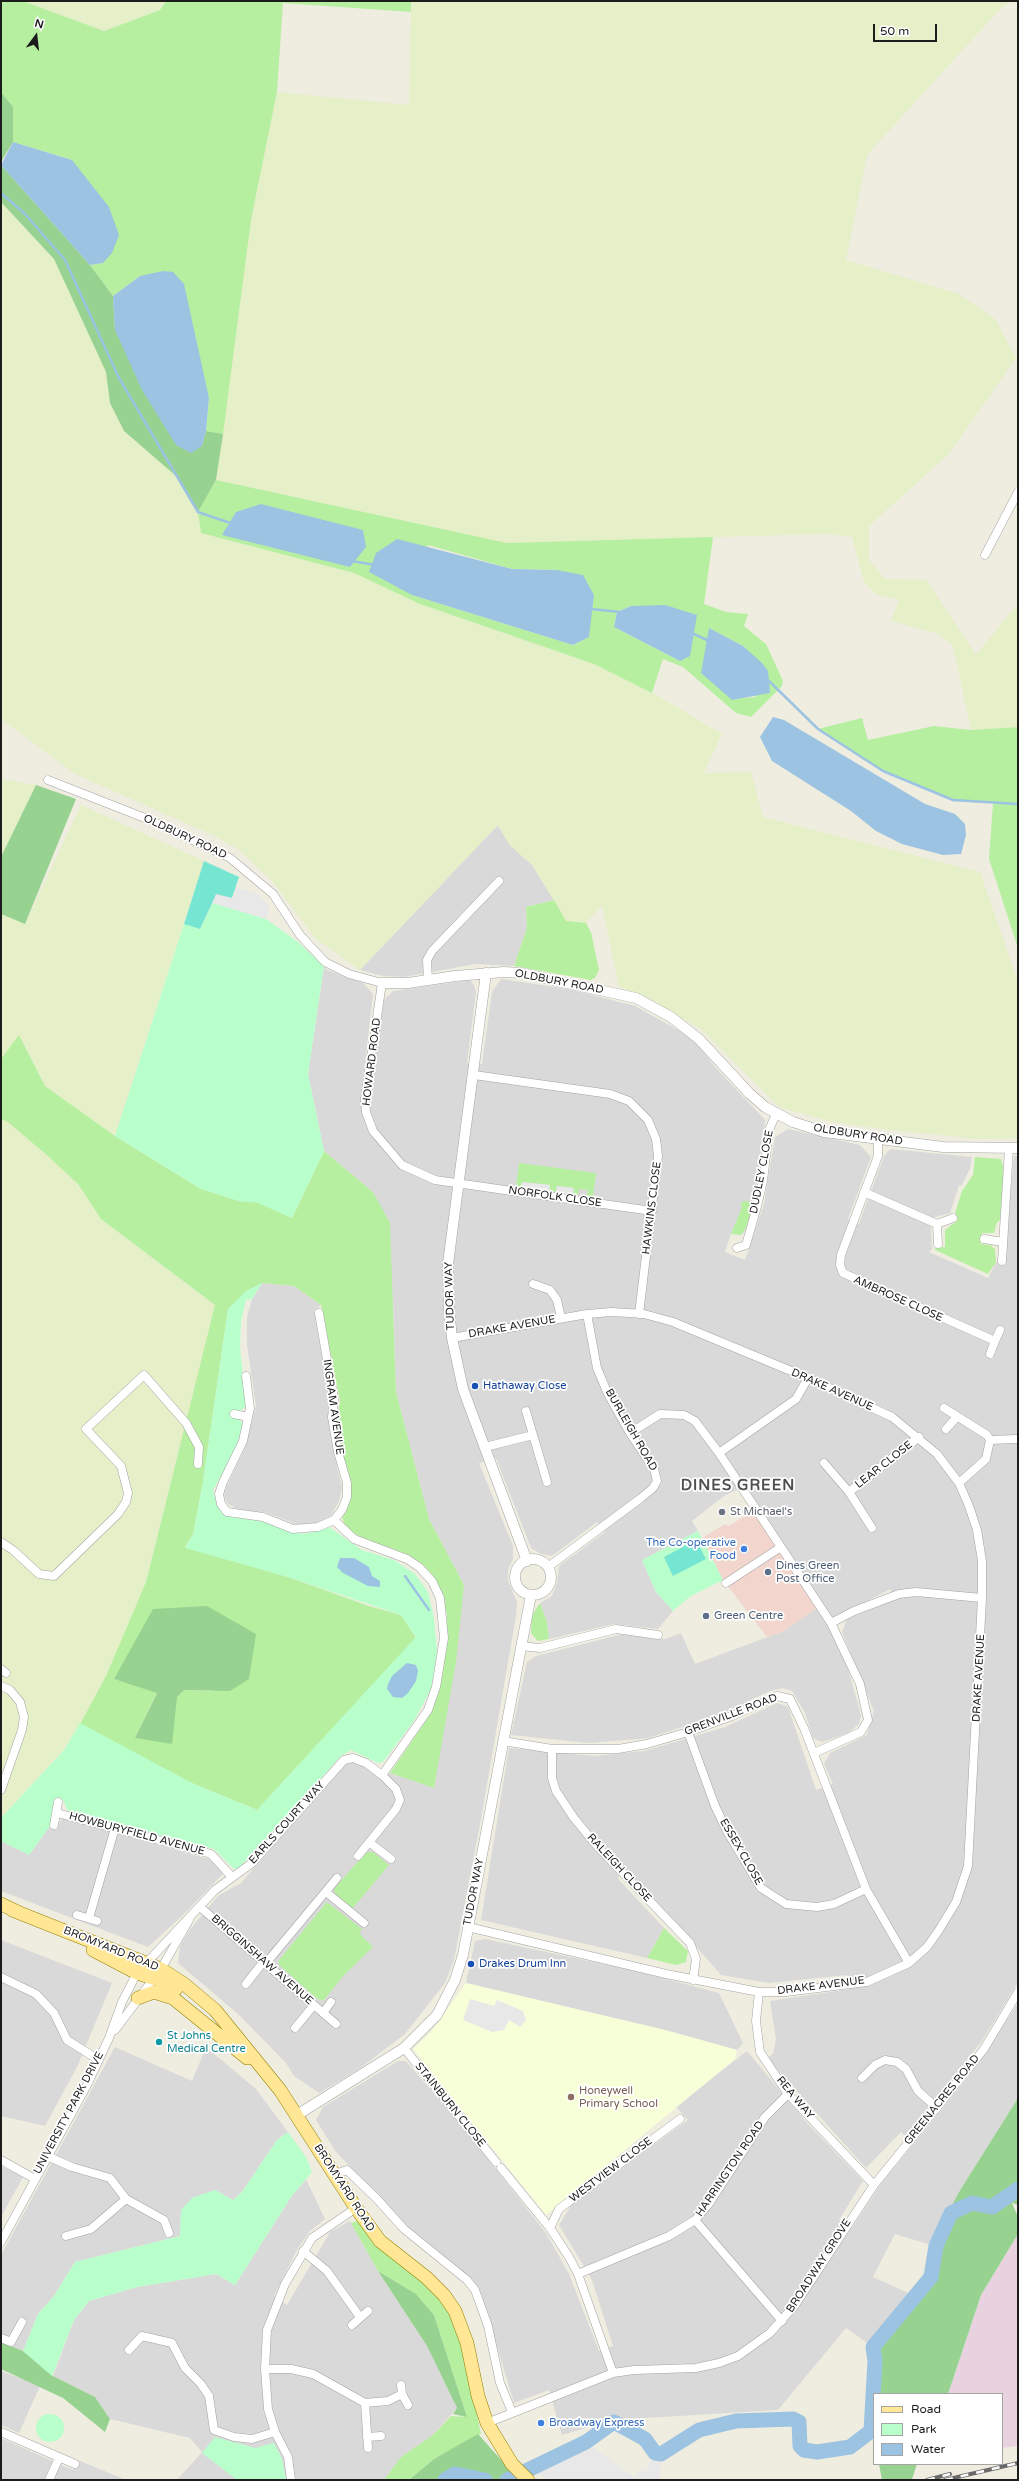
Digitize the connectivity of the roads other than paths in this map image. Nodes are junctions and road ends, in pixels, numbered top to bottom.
1 (1018, 492) edge
2 (985, 555) dead end
3 (48, 780) dead end
4 (498, 881) dead end
5 (486, 973) junction
6 (428, 980) junction
7 (382, 983) junction
8 (474, 1075) junction
9 (776, 1114) junction
10 (878, 1139) junction
11 (1014, 1148) edge
12 (458, 1184) junction
13 (864, 1192) junction
14 (652, 1211) junction
15 (953, 1218) dead end
16 (937, 1224) junction
17 (984, 1239) dead end
18 (1003, 1242) junction
19 (938, 1244) dead end
20 (737, 1248) dead end
21 (1002, 1261) dead end
22 (533, 1284) dead end
23 (319, 1313) dead end
24 (587, 1314) junction
25 (639, 1314) junction
26 (561, 1318) junction
27 (1000, 1330) dead end
28 (452, 1338) junction
29 (995, 1341) junction
30 (990, 1354) dead end
31 (246, 1376) dead end
32 (808, 1378) junction
33 (944, 1408) dead end
34 (526, 1411) dead end
35 (234, 1414) dead end
36 (248, 1417) junction
37 (956, 1418) junction
38 (946, 1430) dead end
39 (630, 1433) junction
40 (533, 1435) junction
41 (919, 1437) junction
42 (1016, 1439) dead end
43 (990, 1440) junction
44 (485, 1447) junction
45 (719, 1453) junction
46 (824, 1463) dead end
47 (198, 1464) dead end
48 (547, 1482) dead end
49 (959, 1483) junction
50 (849, 1492) junction
51 (334, 1520) junction
52 (872, 1528) dead end
53 (1, 1542) edge
54 (781, 1547) junction
55 (527, 1561) junction
56 (548, 1567) junction
57 (726, 1582) dead end
58 (531, 1595) junction
59 (982, 1598) junction
60 (831, 1623) junction
61 (658, 1635) dead end
62 (521, 1646) junction
63 (1, 1686) edge
64 (688, 1732) junction
65 (503, 1742) junction
66 (552, 1749) junction
67 (814, 1753) junction
68 (4, 1771) edge
69 (382, 1775) junction
70 (1, 1790) edge
71 (58, 1802) dead end
72 (56, 1813) junction
73 (54, 1825) dead end
74 (114, 1828) junction
75 (370, 1843) junction
76 (358, 1856) dead end
77 (391, 1859) dead end
78 (232, 1877) junction
79 (337, 1878) dead end
80 (866, 1889) junction
81 (326, 1892) junction
82 (7, 1907) edge
83 (200, 1907) junction
84 (77, 1915) dead end
85 (192, 1916) junction
86 (364, 1923) dead end
87 (468, 1927) junction
88 (145, 1962) junction
89 (265, 1962) junction
90 (909, 1963) junction
91 (137, 1973) junction
92 (157, 1973) junction
93 (1, 1977) edge
94 (693, 1980) junction
95 (246, 1984) dead end
96 (759, 1992) junction
97 (1018, 1992) edge
98 (138, 1998) junction
99 (332, 2002) dead end
100 (314, 2005) junction
101 (323, 2012) junction
102 (336, 2024) dead end
103 (295, 2028) dead end
104 (109, 2038) junction
105 (404, 2048) junction
106 (98, 2060) junction
107 (272, 2078) junction
108 (862, 2078) dead end
109 (788, 2094) junction
110 (937, 2108) junction
111 (297, 2115) junction
112 (680, 2120) dead end
113 (46, 2156) junction
114 (1, 2160) edge
115 (335, 2174) junction
116 (35, 2178) junction
117 (874, 2185) junction
118 (126, 2199) junction
119 (356, 2208) junction
120 (695, 2220) junction
121 (550, 2228) junction
122 (169, 2233) dead end
123 (66, 2236) dead end
124 (1, 2242) edge
125 (303, 2252) junction
126 (578, 2274) junction
127 (368, 2311) dead end
128 (360, 2317) junction
129 (782, 2321) junction
130 (22, 2322) dead end
131 (352, 2325) dead end
132 (1, 2338) edge
133 (129, 2350) dead end
134 (265, 2369) junction
135 (613, 2373) junction
136 (401, 2385) dead end
137 (402, 2394) junction
138 (365, 2402) junction
139 (408, 2405) dead end
140 (512, 2412) junction
141 (487, 2423) junction
142 (1, 2432) edge
143 (274, 2432) junction
144 (381, 2436) dead end
145 (367, 2437) junction
146 (368, 2448) dead end
147 (59, 2458) junction
148 (75, 2464) dead end
149 (49, 2480) edge
150 (291, 2480) edge
151 (528, 2480) edge

1 - 2 street
3 - 7 street, OLDBURY ROAD
4 - 6 street
5 - 6 street, OLDBURY ROAD
5 - 8 street, TUDOR WAY
5 - 9 street, OLDBURY ROAD
6 - 7 street, OLDBURY ROAD
7 - 12 street, HOWARD ROAD
8 - 12 street, TUDOR WAY
8 - 14 street, HAWKINS CLOSE
9 - 10 street, OLDBURY ROAD
9 - 20 street, DUDLEY CLOSE
10 - 11 street, OLDBURY ROAD
10 - 13 street, AMBROSE CLOSE
11 - 18 street
12 - 14 street, NORFOLK CLOSE
12 - 28 street, TUDOR WAY
13 - 16 street
13 - 29 street, AMBROSE CLOSE
14 - 25 street, HAWKINS CLOSE
15 - 16 street
16 - 19 street
17 - 18 street
18 - 21 street
22 - 26 street
23 - 51 street, INGRAM AVENUE
24 - 25 street, DRAKE AVENUE
24 - 26 street, DRAKE AVENUE
24 - 39 street, BURLEIGH ROAD
25 - 32 street, DRAKE AVENUE
26 - 28 street, DRAKE AVENUE
27 - 29 street
28 - 44 street, TUDOR WAY
29 - 30 street
31 - 36 street
32 - 41 street, DRAKE AVENUE
32 - 45 street
33 - 37 street
34 - 40 street
35 - 36 street
36 - 51 street
37 - 38 street
37 - 43 street
39 - 45 street
39 - 56 street, BURLEIGH ROAD
40 - 44 street
40 - 48 street
41 - 49 street, DRAKE AVENUE
41 - 50 street, LEAR CLOSE
42 - 43 street
43 - 49 street
44 - 55 street, TUDOR WAY
45 - 54 street
46 - 50 street, LEAR CLOSE
47 - 53 street
49 - 59 street, DRAKE AVENUE
50 - 52 street, LEAR CLOSE
51 - 69 street
54 - 57 street
54 - 60 street
55 - 56 street
55 - 58 street
56 - 58 street
58 - 62 street, TUDOR WAY
59 - 60 street
59 - 90 street, DRAKE AVENUE
60 - 67 street
61 - 62 street
62 - 65 street, TUDOR WAY
63 - 68 street
64 - 66 street, GRENVILLE ROAD
64 - 67 street, GRENVILLE ROAD
64 - 80 street, ESSEX CLOSE
65 - 66 street, GRENVILLE ROAD
65 - 87 street, TUDOR WAY
66 - 94 street, RALEIGH CLOSE
67 - 80 street, GRENVILLE ROAD
68 - 70 street
69 - 75 street
69 - 78 street, EARLS COURT WAY
71 - 72 street, HOWBURYFIELD AVENUE
72 - 73 street, HOWBURYFIELD AVENUE
72 - 74 street, HOWBURYFIELD AVENUE
74 - 78 street, HOWBURYFIELD AVENUE
74 - 84 street
75 - 76 street
75 - 77 street
78 - 83 street, EARLS COURT WAY
79 - 81 street
80 - 90 street, GRENVILLE ROAD
81 - 86 street
81 - 89 street
82 - 88 main road, BROMYARD ROAD
82 - 91 main road, BROMYARD ROAD
83 - 85 street, EARLS COURT WAY
83 - 89 street, BRIGGINSHAW AVENUE
85 - 88 street, EARLS COURT WAY
85 - 92 street, EARLS COURT WAY
87 - 94 street, DRAKE AVENUE
87 - 105 street, TUDOR WAY
88 - 91 street, UNIVERSITY PARK DRIVE
88 - 92 main road, BROMYARD ROAD
89 - 95 street
89 - 100 street, BRIGGINSHAW AVENUE
90 - 96 street, DRAKE AVENUE
91 - 92 main road, BROMYARD ROAD
91 - 104 street, UNIVERSITY PARK DRIVE
92 - 98 street, EARLS COURT WAY
92 - 107 main road, BROMYARD ROAD
93 - 106 street
94 - 96 street, DRAKE AVENUE
96 - 109 street, REA WAY
97 - 110 street, GREENACRES ROAD
98 - 104 street, EARLS COURT WAY
98 - 107 main road
99 - 101 street, BRIGGINSHAW AVENUE
100 - 101 street, BRIGGINSHAW AVENUE
100 - 103 street
101 - 102 street, BRIGGINSHAW AVENUE
104 - 106 street, UNIVERSITY PARK DRIVE
105 - 111 street, TUDOR WAY
105 - 121 street, STAINBURN CLOSE
106 - 113 street, UNIVERSITY PARK DRIVE
107 - 111 main road, BROMYARD ROAD
108 - 110 street
109 - 117 street, REA WAY
109 - 120 street, HARRINGTON ROAD
110 - 117 street, GREENACRES ROAD
111 - 115 main road, BROMYARD ROAD
112 - 121 street, WESTVIEW CLOSE
113 - 116 street, UNIVERSITY PARK DRIVE
113 - 118 street
114 - 116 street
115 - 119 main road, BROMYARD ROAD
115 - 140 street
116 - 124 street, UNIVERSITY PARK DRIVE
117 - 129 street, BROADWAY GROVE
118 - 122 street
118 - 123 street
119 - 125 street
119 - 141 main road, BROMYARD ROAD
120 - 126 street, HARRINGTON ROAD
120 - 129 street
121 - 126 street, STAINBURN CLOSE
125 - 128 street
125 - 134 street
126 - 135 street, STAINBURN CLOSE
127 - 128 street
128 - 131 street
129 - 135 street, BROADWAY GROVE
130 - 132 street
133 - 143 street
134 - 138 street
134 - 143 street
135 - 140 street, BROADWAY GROVE
136 - 137 street
137 - 138 street
137 - 139 street
138 - 145 street
140 - 141 street, BROADWAY GROVE
141 - 151 main road, BROMYARD ROAD
142 - 147 street
143 - 150 street
144 - 145 street
145 - 146 street
147 - 148 street
147 - 149 street

